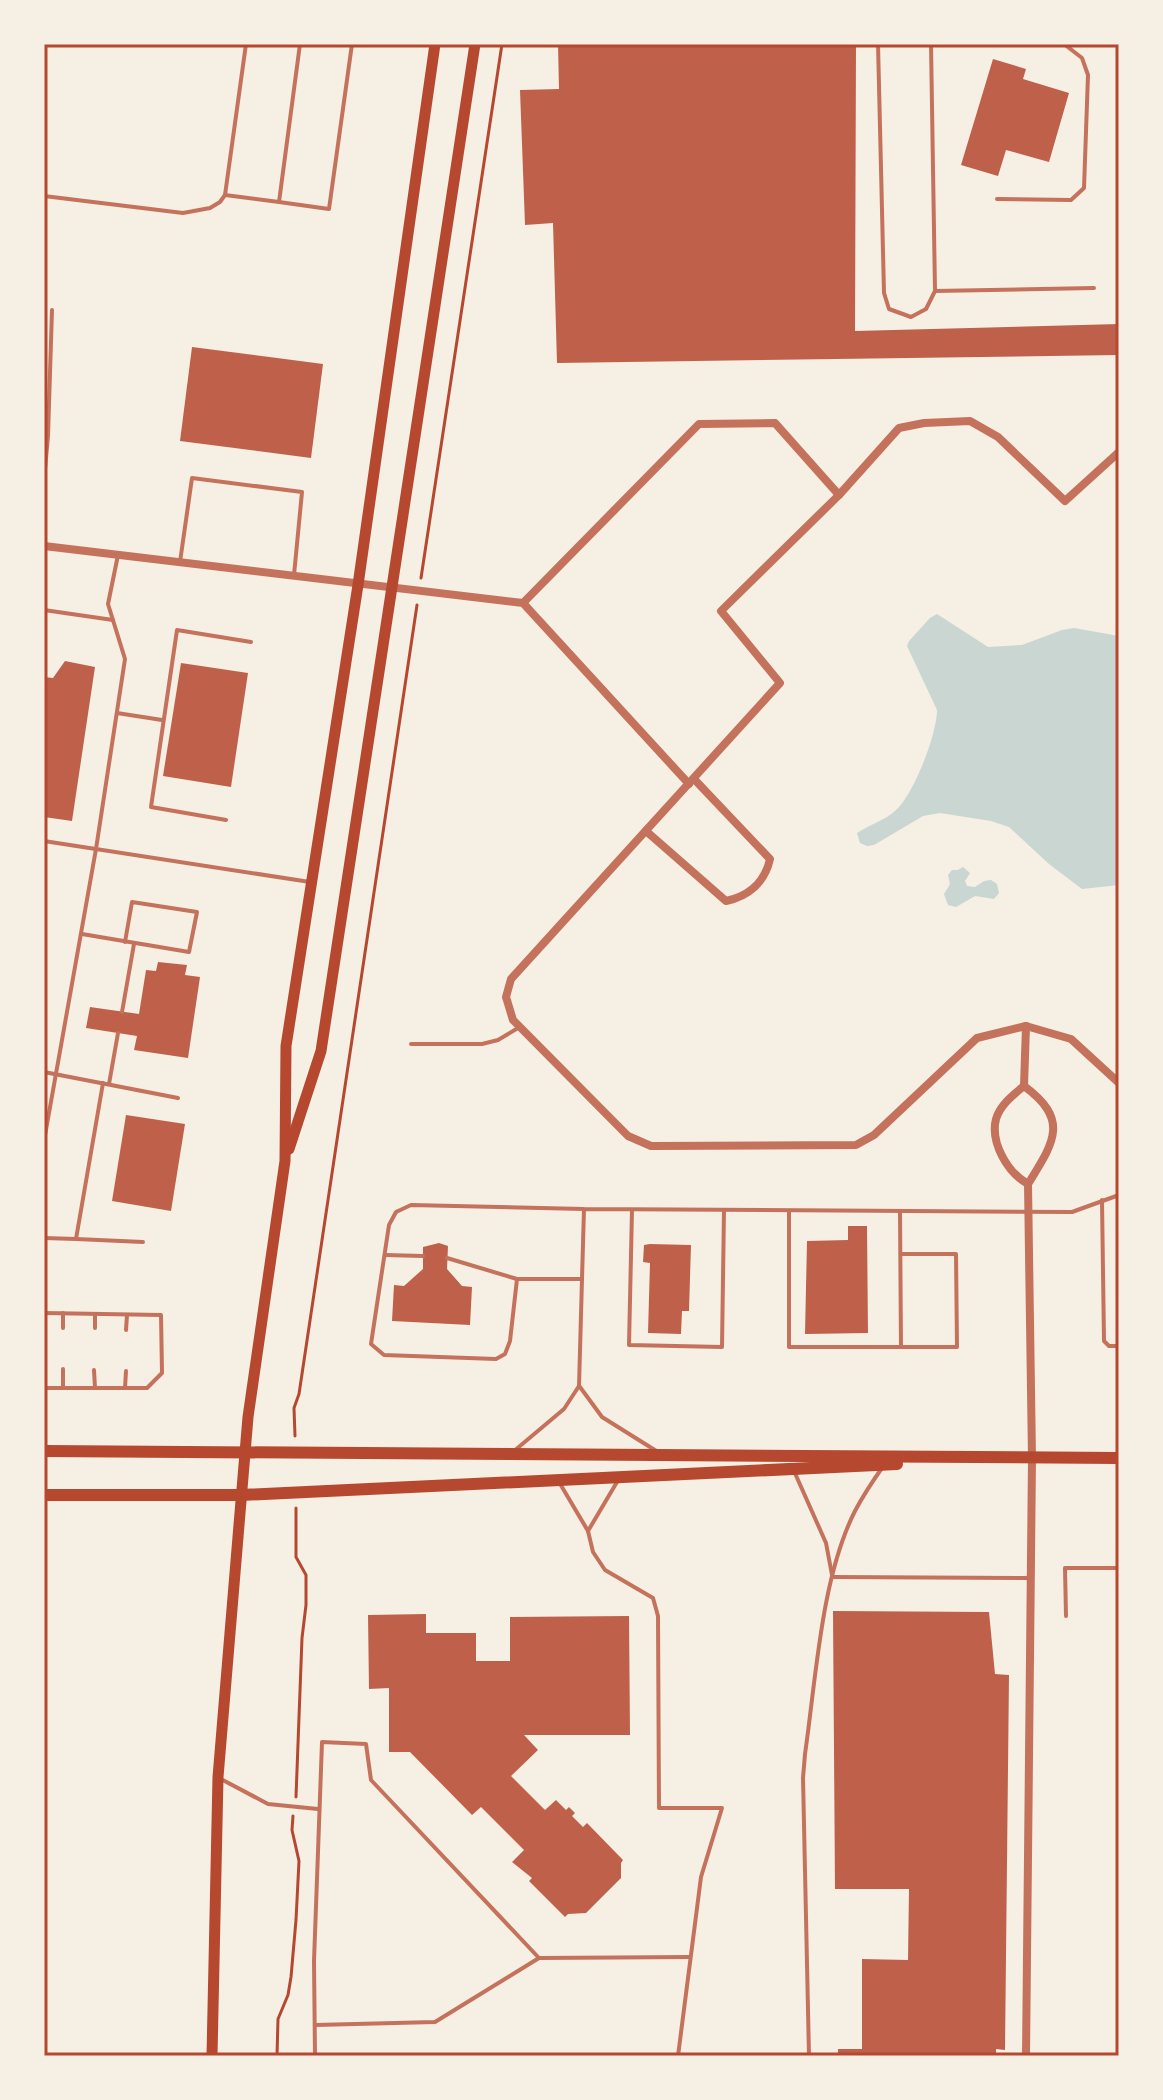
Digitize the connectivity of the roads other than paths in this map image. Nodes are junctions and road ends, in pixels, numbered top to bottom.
1 (246, 44) edge
2 (300, 44) edge
3 (352, 44) edge
4 (435, 44) edge
5 (475, 44) edge
6 (878, 44) edge
7 (931, 44) edge
8 (1064, 44) edge
9 (225, 195) junction
10 (44, 196) edge
11 (997, 199) dead end
12 (279, 202) junction
13 (1094, 288) dead end
14 (935, 291) junction
15 (52, 310) dead end
16 (1119, 452) edge
17 (44, 480) edge
18 (839, 495) junction
19 (44, 546) edge
20 (118, 555) junction
21 (180, 563) junction
22 (294, 577) junction
23 (358, 585) junction
24 (393, 589) junction
25 (523, 603) junction
26 (44, 610) edge
27 (113, 620) junction
28 (251, 642) dead end
29 (117, 713) junction
30 (162, 720) junction
31 (691, 781) junction
32 (226, 820) dead end
33 (646, 831) junction
34 (44, 841) edge
35 (96, 849) junction
36 (311, 882) junction
37 (82, 934) junction
38 (125, 942) junction
39 (134, 944) junction
40 (122, 1012) dead end
41 (1026, 1026) junction
42 (520, 1027) junction
43 (118, 1033) dead end
44 (411, 1044) dead end
45 (44, 1072) edge
46 (57, 1074) junction
47 (1119, 1083) edge
48 (106, 1084) junction
49 (1024, 1086) junction
50 (178, 1098) dead end
51 (44, 1141) edge
52 (285, 1161) junction
53 (1028, 1184) junction
54 (1119, 1195) edge
55 (1102, 1200) junction
56 (584, 1209) junction
57 (632, 1210) junction
58 (724, 1210) junction
59 (789, 1211) junction
60 (900, 1212) junction
61 (1029, 1213) junction
62 (44, 1238) edge
63 (76, 1239) junction
64 (143, 1242) dead end
65 (901, 1254) junction
66 (385, 1255) junction
67 (423, 1256) dead end
68 (447, 1258) dead end
69 (517, 1279) junction
70 (582, 1279) junction
71 (44, 1313) edge
72 (63, 1313) junction
73 (95, 1314) junction
74 (127, 1315) junction
75 (63, 1328) dead end
76 (95, 1328) dead end
77 (126, 1330) dead end
78 (1119, 1346) edge
79 (901, 1347) junction
80 (63, 1369) dead end
81 (94, 1370) dead end
82 (126, 1371) dead end
83 (579, 1386) junction
84 (44, 1388) edge
85 (63, 1388) junction
86 (95, 1388) junction
87 (125, 1388) junction
88 (44, 1451) edge
89 (245, 1454) junction
90 (509, 1455) junction
91 (663, 1455) junction
92 (1032, 1458) junction
93 (1119, 1458) edge
94 (884, 1465) junction
95 (793, 1469) junction
96 (619, 1477) junction
97 (558, 1480) junction
98 (44, 1495) edge
99 (241, 1495) junction
100 (588, 1531) junction
101 (1119, 1568) edge
102 (833, 1577) junction
103 (1031, 1578) junction
104 (1066, 1616) dead end
105 (218, 1777) junction
106 (318, 1809) junction
107 (690, 1957) junction
108 (539, 1958) junction
109 (315, 2025) junction
110 (212, 2056) edge
111 (315, 2056) edge
112 (678, 2056) edge
113 (809, 2056) edge
114 (1026, 2056) edge

1 - 9 lane
2 - 12 lane
3 - 12 lane
4 - 23 main road
5 - 24 main road
6 - 14 lane
7 - 14 lane
8 - 11 lane
9 - 10 lane
9 - 12 lane
13 - 14 lane
15 - 17 lane
16 - 18 street
18 - 25 street
18 - 31 street
19 - 20 street
20 - 21 street
20 - 27 lane
21 - 22 street
21 - 22 lane
22 - 23 street
23 - 24 street
23 - 36 main road
24 - 25 street
24 - 52 main road
25 - 31 street
26 - 27 lane
27 - 29 lane
28 - 30 lane
29 - 30 lane
29 - 35 lane
30 - 32 lane
31 - 33 street
31 - 33 street
33 - 42 street
34 - 35 lane
35 - 36 lane
35 - 37 lane
36 - 52 main road
37 - 38 lane
37 - 46 lane
38 - 39 lane
38 - 39 lane
39 - 40 lane
41 - 42 street
41 - 47 street
41 - 49 street
42 - 44 lane
43 - 48 lane
45 - 46 lane
46 - 48 lane
46 - 51 lane
48 - 50 lane
48 - 63 lane
49 - 53 street
49 - 53 street
52 - 89 main road
53 - 61 street
54 - 55 lane
55 - 61 lane
55 - 78 lane
56 - 57 lane
56 - 66 lane
56 - 70 lane
57 - 58 lane
57 - 58 lane
58 - 59 lane
59 - 60 lane
59 - 79 lane
60 - 61 lane
60 - 65 lane
61 - 92 street
62 - 63 lane
63 - 64 lane
65 - 79 lane
65 - 79 lane
66 - 67 lane
66 - 69 lane
68 - 69 lane
69 - 70 lane
70 - 83 lane
71 - 72 lane
72 - 73 lane
72 - 75 lane
73 - 74 lane
73 - 76 lane
74 - 77 lane
74 - 87 lane
80 - 85 lane
81 - 86 lane
82 - 87 lane
83 - 90 lane
83 - 91 lane
84 - 85 lane
85 - 86 lane
86 - 87 lane
88 - 89 main road
89 - 90 main road
89 - 99 main road
90 - 91 main road
91 - 92 main road
92 - 93 main road
92 - 94 main road
92 - 103 street
94 - 95 main road
94 - 102 lane
95 - 96 main road
95 - 102 lane
96 - 97 main road
96 - 100 lane
97 - 99 main road
97 - 100 lane
98 - 99 main road
99 - 105 main road
100 - 107 lane
101 - 104 lane
102 - 103 lane
102 - 113 lane
103 - 114 street
105 - 106 lane
105 - 110 main road
106 - 108 lane
106 - 109 lane
107 - 108 lane
107 - 112 lane
108 - 109 lane
109 - 111 lane

